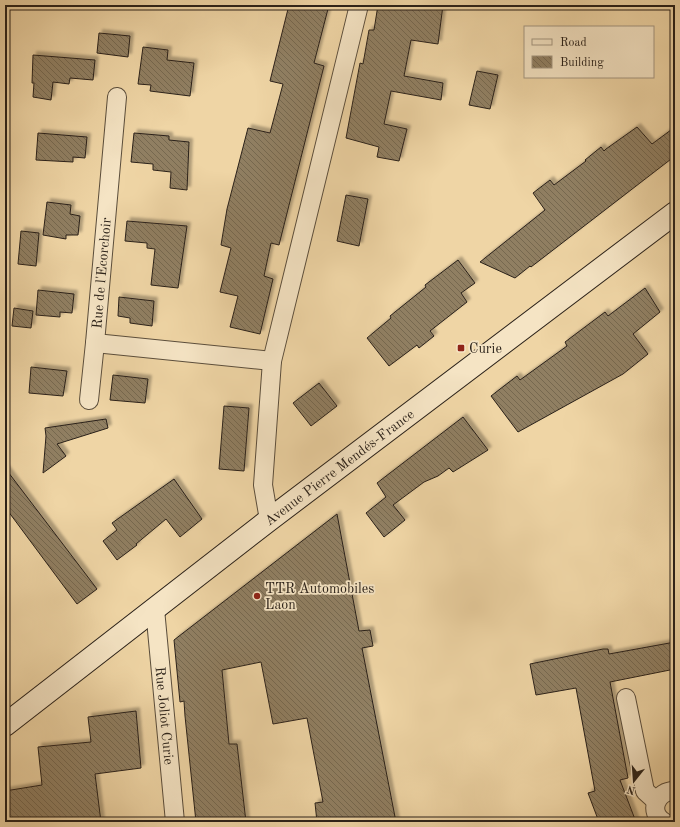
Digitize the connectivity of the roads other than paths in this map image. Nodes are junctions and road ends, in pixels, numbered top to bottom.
1 (359, 5) edge
2 (118, 97) dead end
3 (675, 213) edge
4 (95, 343) junction
5 (272, 361) junction
6 (89, 400) dead end
7 (269, 520) junction
8 (155, 609) junction
9 (626, 698) dead end
10 (5, 724) edge
11 (675, 791) edge
12 (656, 801) junction
13 (175, 822) edge
14 (664, 822) edge

1 - 5 street
2 - 4 street, Rue de l'Ecorchoir
3 - 7 main road, Avenue Pierre Mendés-France
4 - 5 street, Rue de l'Ecorchoir
4 - 6 street
5 - 7 street
7 - 8 main road, Avenue Pierre Mendés-France
8 - 10 main road, Avenue Pierre Mendés-France
8 - 13 street, Rue Joliot Curie
9 - 12 street
11 - 12 street
12 - 14 street

